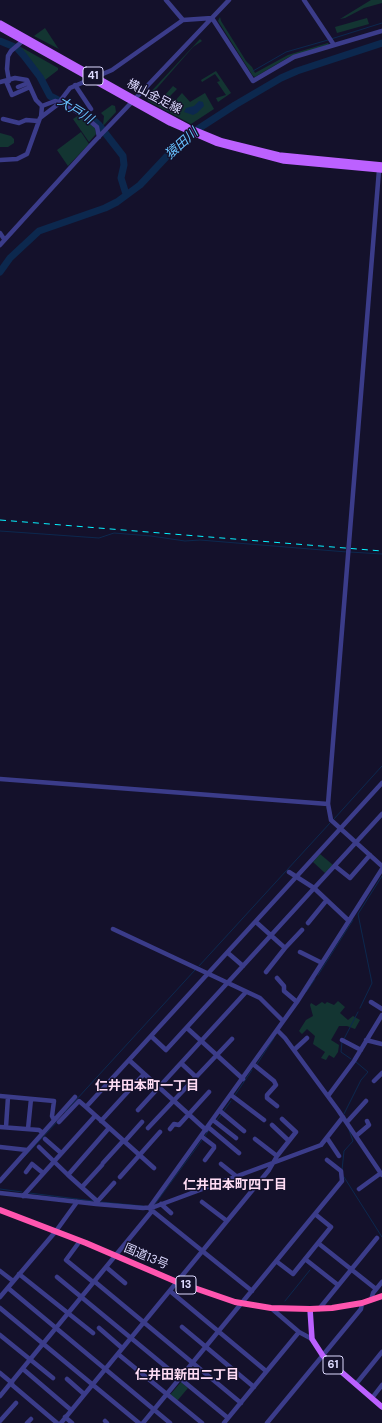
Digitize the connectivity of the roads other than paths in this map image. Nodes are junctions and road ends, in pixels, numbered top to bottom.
1 (166, 0) edge
2 (229, 0) edge
3 (304, 0) edge
4 (212, 18) junction
5 (183, 20) junction
6 (0, 23) edge
7 (0, 28) edge
8 (382, 31) edge
9 (25, 40) junction
10 (334, 45) junction
11 (96, 77) junction
12 (89, 79) junction
13 (8, 81) junction
14 (0, 82) edge
15 (29, 85) junction
16 (76, 85) junction
17 (18, 87) dead end
18 (60, 100) junction
19 (133, 101) junction
20 (42, 106) junction
21 (91, 109) dead end
22 (3, 119) dead end
23 (40, 119) junction
24 (102, 134) junction
25 (0, 160) edge
26 (381, 168) edge
27 (0, 233) edge
28 (4, 239) junction
29 (0, 245) edge
30 (0, 779) edge
31 (382, 783) edge
32 (328, 804) junction
33 (382, 814) edge
34 (340, 828) junction
35 (356, 843) junction
36 (370, 855) junction
37 (335, 866) junction
38 (382, 868) edge
39 (289, 872) dead end
40 (297, 876) junction
41 (314, 888) junction
42 (326, 901) junction
43 (348, 921) junction
44 (256, 922) junction
45 (308, 923) dead end
46 (113, 929) dead end
47 (302, 930) dead end
48 (271, 935) junction
49 (285, 948) junction
50 (228, 952) junction
51 (300, 952) dead end
52 (322, 963) junction
53 (243, 966) junction
54 (266, 972) dead end
55 (208, 974) junction
56 (277, 978) dead end
57 (228, 983) junction
58 (246, 992) junction
59 (297, 1002) junction
60 (371, 1002) dead end
61 (382, 1009) edge
62 (382, 1015) edge
63 (283, 1021) junction
64 (187, 1028) junction
65 (277, 1030) junction
66 (151, 1036) junction
67 (307, 1038) dead end
68 (232, 1039) dead end
69 (366, 1040) junction
70 (343, 1041) dead end
71 (202, 1042) junction
72 (382, 1044) edge
73 (294, 1050) junction
74 (360, 1050) junction
75 (216, 1055) junction
76 (129, 1060) junction
77 (182, 1064) junction
78 (254, 1064) junction
79 (382, 1073) edge
80 (144, 1074) junction
81 (196, 1077) junction
82 (243, 1079) junction
83 (374, 1081) dead end
84 (160, 1088) junction
85 (209, 1092) dead end
86 (231, 1095) junction
87 (0, 1096) edge
88 (328, 1096) junction
89 (8, 1097) junction
90 (75, 1097) dead end
91 (31, 1099) junction
92 (174, 1101) junction
93 (366, 1101) dead end
94 (277, 1106) dead end
95 (86, 1107) junction
96 (138, 1110) dead end
97 (220, 1110) junction
98 (188, 1114) junction
99 (95, 1116) junction
100 (343, 1117) junction
101 (282, 1119) dead end
102 (213, 1120) junction
103 (264, 1120) dead end
104 (57, 1121) junction
105 (101, 1121) junction
106 (367, 1121) dead end
107 (142, 1122) dead end
108 (347, 1122) junction
109 (272, 1125) dead end
110 (0, 1127) edge
111 (6, 1128) junction
112 (109, 1128) junction
113 (148, 1128) dead end
114 (207, 1128) junction
115 (28, 1129) junction
116 (170, 1129) dead end
117 (244, 1131) dead end
118 (160, 1132) dead end
119 (43, 1133) junction
120 (201, 1136) junction
121 (356, 1136) junction
122 (236, 1138) dead end
123 (327, 1138) junction
124 (45, 1139) dead end
125 (255, 1139) dead end
126 (124, 1141) junction
127 (289, 1141) junction
128 (0, 1147) edge
129 (39, 1148) dead end
130 (28, 1150) junction
131 (239, 1153) dead end
132 (61, 1154) junction
133 (140, 1155) junction
134 (277, 1156) junction
135 (339, 1156) dead end
136 (205, 1160) dead end
137 (327, 1160) dead end
138 (54, 1161) junction
139 (274, 1162) junction
140 (221, 1164) dead end
141 (154, 1168) dead end
142 (26, 1172) dead end
143 (43, 1173) junction
144 (381, 1174) edge
145 (68, 1175) junction
146 (236, 1176) junction
147 (120, 1177) dead end
148 (0, 1181) edge
149 (114, 1182) dead end
150 (82, 1187) junction
151 (359, 1189) dead end
152 (0, 1193) edge
153 (23, 1196) junction
154 (77, 1202) junction
155 (96, 1202) junction
156 (202, 1202) dead end
157 (161, 1204) junction
158 (0, 1210) edge
159 (150, 1210) junction
160 (171, 1213) dead end
161 (315, 1214) junction
162 (227, 1221) junction
163 (56, 1231) junction
164 (377, 1238) dead end
165 (80, 1241) junction
166 (318, 1243) junction
167 (202, 1251) junction
168 (115, 1256) junction
169 (306, 1259) junction
170 (276, 1261) junction
171 (106, 1267) junction
172 (351, 1269) junction
173 (0, 1271) edge
174 (19, 1274) junction
175 (58, 1277) dead end
176 (13, 1281) junction
177 (94, 1282) junction
178 (177, 1282) junction
179 (382, 1282) edge
180 (125, 1283) dead end
181 (338, 1285) junction
182 (8, 1288) junction
183 (376, 1289) junction
184 (170, 1291) junction
185 (252, 1291) junction
186 (0, 1296) edge
187 (382, 1296) edge
188 (81, 1297) junction
189 (371, 1300) junction
190 (362, 1302) junction
191 (242, 1303) junction
192 (0, 1308) edge
193 (271, 1308) junction
194 (310, 1309) junction
195 (319, 1309) junction
196 (69, 1313) junction
197 (144, 1322) junction
198 (182, 1327) dead end
199 (99, 1328) dead end
200 (56, 1329) junction
201 (219, 1332) junction
202 (299, 1332) junction
203 (93, 1333) dead end
204 (0, 1335) edge
205 (131, 1338) junction
206 (312, 1339) junction
207 (44, 1344) junction
208 (206, 1347) junction
209 (122, 1348) junction
210 (382, 1352) edge
211 (118, 1354) junction
212 (323, 1356) junction
213 (31, 1359) junction
214 (193, 1363) junction
215 (23, 1369) junction
216 (105, 1369) junction
217 (266, 1371) junction
218 (0, 1373) edge
219 (53, 1378) dead end
220 (180, 1378) junction
221 (67, 1379) dead end
222 (11, 1383) junction
223 (92, 1384) junction
224 (356, 1384) junction
225 (382, 1385) edge
226 (254, 1387) junction
227 (84, 1394) junction
228 (167, 1394) junction
229 (0, 1395) edge
230 (372, 1398) junction
231 (16, 1403) dead end
232 (241, 1403) junction
233 (382, 1407) edge
234 (72, 1410) junction
235 (154, 1410) junction
236 (65, 1418) junction
237 (228, 1418) junction
238 (0, 1421) edge
239 (58, 1423) edge
240 (61, 1423) edge
241 (72, 1423) edge
242 (139, 1423) edge
243 (144, 1423) edge
244 (170, 1423) edge
245 (202, 1423) edge
246 (224, 1423) edge
247 (267, 1423) edge

1 - 5 street
2 - 4 street
3 - 10 street
4 - 5 street
4 - 10 street
4 - 19 street
5 - 11 street
6 - 9 main road, 横山金足線 / 41
7 - 9 main road, 横山金足線 / 41
8 - 10 street
9 - 11 main road, 横山金足線 / 41
9 - 12 main road, 横山金足線 / 41
9 - 13 street
11 - 12 street
11 - 19 main road, 横山金足線 / 41
12 - 16 street
12 - 19 main road, 横山金足線 / 41
13 - 14 street
13 - 15 street
13 - 15 street
15 - 17 street
15 - 20 street
16 - 18 street
16 - 21 street
18 - 20 street
18 - 23 street
18 - 24 street
19 - 24 street
19 - 26 main road, 横山金足線 / 41
20 - 23 street
22 - 23 street
23 - 25 street
24 - 28 street
26 - 32 street
27 - 28 street
28 - 29 street
30 - 32 street
31 - 34 street
32 - 34 street
33 - 35 street
34 - 35 street
34 - 40 street
35 - 36 street
35 - 37 street
36 - 37 street
36 - 38 street
37 - 41 street
38 - 43 street
39 - 40 street
40 - 41 street
40 - 44 street
41 - 42 street
41 - 48 street
42 - 43 street
42 - 45 street
43 - 52 street
44 - 48 street
44 - 50 street
46 - 55 street
47 - 49 street
48 - 49 street
48 - 53 street
49 - 54 street
50 - 53 street
50 - 55 street
51 - 52 street
52 - 59 street
53 - 57 street
55 - 57 street
55 - 66 street
56 - 59 street
57 - 58 street
57 - 64 street
58 - 63 street
58 - 71 street
59 - 63 street
60 - 61 street
62 - 69 street
63 - 65 street
64 - 66 street
64 - 71 street
65 - 73 street
65 - 78 street
66 - 76 street
67 - 73 street
68 - 75 street
69 - 72 street
69 - 74 street
70 - 74 street
71 - 75 street
71 - 77 street
73 - 88 street
74 - 88 street
75 - 81 street
75 - 82 street
76 - 80 street
76 - 95 street
77 - 81 street
77 - 84 street
78 - 82 street
78 - 94 street
79 - 83 street
80 - 84 street
80 - 105 street
81 - 92 street
82 - 86 street
84 - 92 street
84 - 96 street
85 - 98 street
86 - 97 street
86 - 103 street
87 - 89 street
88 - 100 street
89 - 91 street
89 - 111 street
90 - 104 street
91 - 104 street
91 - 115 street
92 - 98 street
92 - 113 street
93 - 108 street
95 - 99 street
95 - 104 street
97 - 102 street
97 - 117 street
98 - 114 street
98 - 116 street
99 - 105 street
99 - 132 street
100 - 108 street
100 - 123 street
101 - 127 street
102 - 114 street
102 - 122 street
104 - 119 street
105 - 112 street
106 - 121 street
107 - 126 street
108 - 121 street
109 - 127 street
110 - 111 street
111 - 115 street
112 - 126 street
112 - 145 street
114 - 120 street
114 - 131 street
115 - 119 street
118 - 133 street
119 - 130 street
120 - 136 street
120 - 159 street
121 - 144 street
123 - 135 street
123 - 139 street
124 - 132 street
125 - 134 street
126 - 133 street
126 - 150 street
127 - 134 street
128 - 130 street
129 - 138 street
130 - 148 street
132 - 138 street
133 - 141 street
133 - 147 street
134 - 139 street
137 - 161 street
138 - 143 street
138 - 145 street
139 - 146 street
139 - 162 street
140 - 146 street
142 - 143 street
143 - 153 street
144 - 151 street
145 - 150 street
146 - 157 street
149 - 155 street
150 - 155 street
152 - 153 street
153 - 154 street
154 - 155 street
154 - 163 street
155 - 159 street
156 - 162 street
157 - 159 street
157 - 160 street
158 - 163 highway, 国道13号 / 13
159 - 167 street
159 - 168 street
161 - 166 street
161 - 170 street
162 - 167 street
163 - 165 highway, 国道13号 / 13
163 - 174 street
164 - 172 street
165 - 168 highway, 国道13号 / 13
165 - 177 street
166 - 169 street
166 - 172 street
167 - 178 street
167 - 185 street
168 - 171 street
168 - 178 highway, 国道13号 / 13
169 - 170 street
169 - 181 street
170 - 185 street
171 - 177 street
171 - 180 street
172 - 181 street
172 - 183 street
173 - 176 street
174 - 176 street
174 - 196 street
175 - 188 street
176 - 182 street
177 - 188 street
177 - 197 street
178 - 184 street
178 - 191 highway, 国道13号 / 13
179 - 183 street
181 - 195 street
182 - 186 street
182 - 200 street
183 - 189 street
184 - 197 street
184 - 201 street
185 - 191 street
187 - 189 highway, 国道13号 / 13
188 - 196 street
188 - 205 street
189 - 190 highway, 国道13号 / 13
190 - 195 highway, 国道13号 / 13
190 - 212 street
191 - 193 highway, 国道13号 / 13
191 - 201 street
192 - 207 street
193 - 194 highway, 国道13号 / 13
193 - 202 street
194 - 195 highway, 国道13号 / 13
194 - 206 main road, 61
196 - 200 street
196 - 203 street
197 - 205 street
197 - 214 street
198 - 208 street
199 - 209 street
200 - 207 street
200 - 216 street
201 - 208 street
201 - 217 street
202 - 206 street
202 - 217 street
204 - 213 street
205 - 209 street
205 - 220 street
206 - 212 main road, 61
207 - 213 street
207 - 223 street
208 - 214 street
208 - 226 street
209 - 211 street
210 - 224 street
211 - 216 street
211 - 228 street
212 - 224 main road, 61
212 - 247 street
213 - 215 street
213 - 219 street
214 - 220 street
214 - 232 street
215 - 222 street
215 - 234 street
216 - 223 street
216 - 235 street
217 - 226 street
218 - 222 street
220 - 228 street
220 - 237 street
221 - 227 street
222 - 229 street
222 - 239 street
223 - 227 street
223 - 242 street
224 - 230 main road, 61
225 - 230 street
226 - 232 street
227 - 234 street
228 - 235 street
228 - 245 street
230 - 233 main road, 61
231 - 238 street
232 - 237 street
234 - 236 street
235 - 243 street
235 - 244 street
236 - 240 street
236 - 241 street
237 - 246 street

